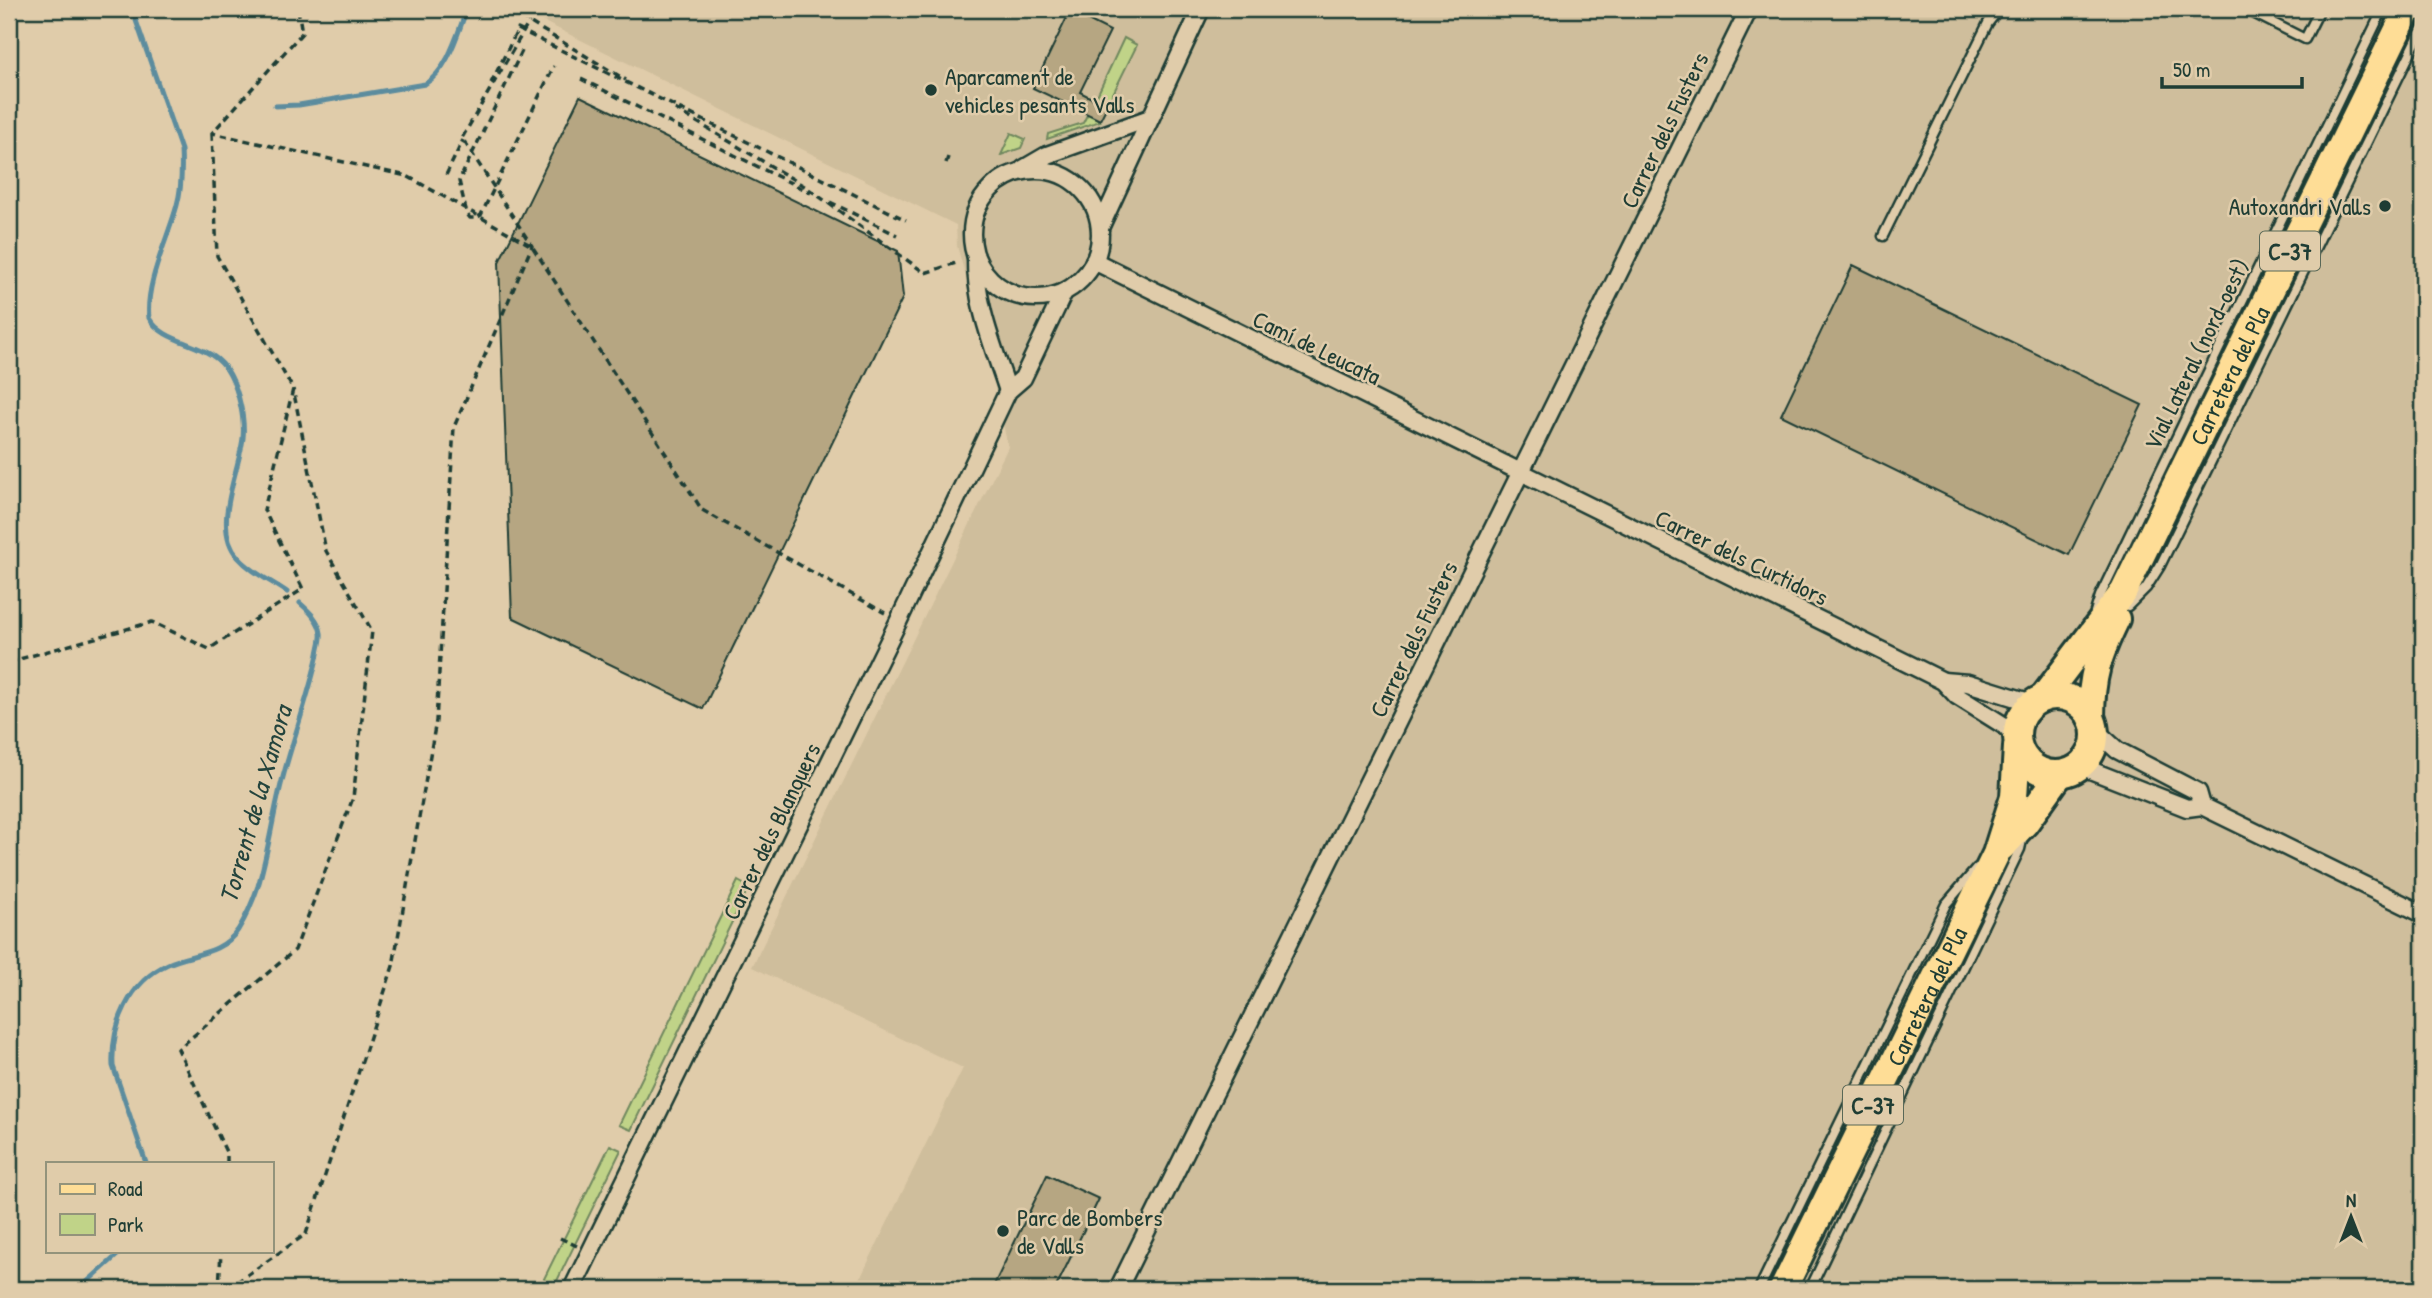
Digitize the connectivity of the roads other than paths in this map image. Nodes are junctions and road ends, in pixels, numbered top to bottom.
1 (1201, 9) edge
2 (1749, 9) edge
3 (1999, 9) edge
4 (2245, 9) edge
5 (2320, 9) edge
6 (2384, 9) edge
7 (2408, 9) edge
8 (2423, 27) edge
9 (1150, 118) junction
10 (1008, 177) junction
11 (1100, 228) junction
12 (1883, 236) dead end
13 (976, 256) junction
14 (1094, 261) junction
15 (1064, 292) junction
16 (1008, 391) junction
17 (1520, 473) junction
18 (2124, 591) junction
19 (2117, 617) junction
20 (2084, 643) junction
21 (1943, 681) junction
22 (2037, 701) junction
23 (2093, 724) junction
24 (2017, 740) junction
25 (2070, 770) junction
26 (2202, 806) junction
27 (2025, 822) junction
28 (1998, 847) junction
29 (2423, 914) edge
30 (572, 1289) edge
31 (1118, 1289) edge
32 (1759, 1289) edge
33 (1783, 1289) edge
34 (1810, 1289) edge

1 - 9 street
2 - 17 street, Carrer dels Fusters
3 - 12 lane
4 - 5 lane
6 - 20 lane, Vial Lateral (nord-oest)
7 - 18 main road, Carretera del Pla / C-37
8 - 19 lane
9 - 10 street
9 - 11 street
10 - 11 street
10 - 13 street
11 - 14 street
13 - 15 street
13 - 16 street
14 - 15 street
14 - 17 street, Camí de Leucata
15 - 16 street, Carrer dels Blanquers
16 - 30 street, Carrer dels Blanquers
17 - 21 street, Carrer dels Curtidors
17 - 31 street, Carrer dels Fusters
18 - 19 main road, C-37
18 - 20 main road, C-37
19 - 23 main road, C-37
20 - 22 main road, C-37
21 - 22 street, Carrer dels Curtidors
21 - 24 street, Carrer dels Curtidors
22 - 23 main road
22 - 24 main road, C-37
23 - 25 main road, C-37
23 - 26 street
24 - 25 main road
24 - 28 main road, C-37
25 - 26 street
25 - 27 main road, C-37
26 - 29 street
27 - 28 main road, C-37
27 - 34 lane
28 - 32 lane
28 - 33 main road, Carretera del Pla / C-37

